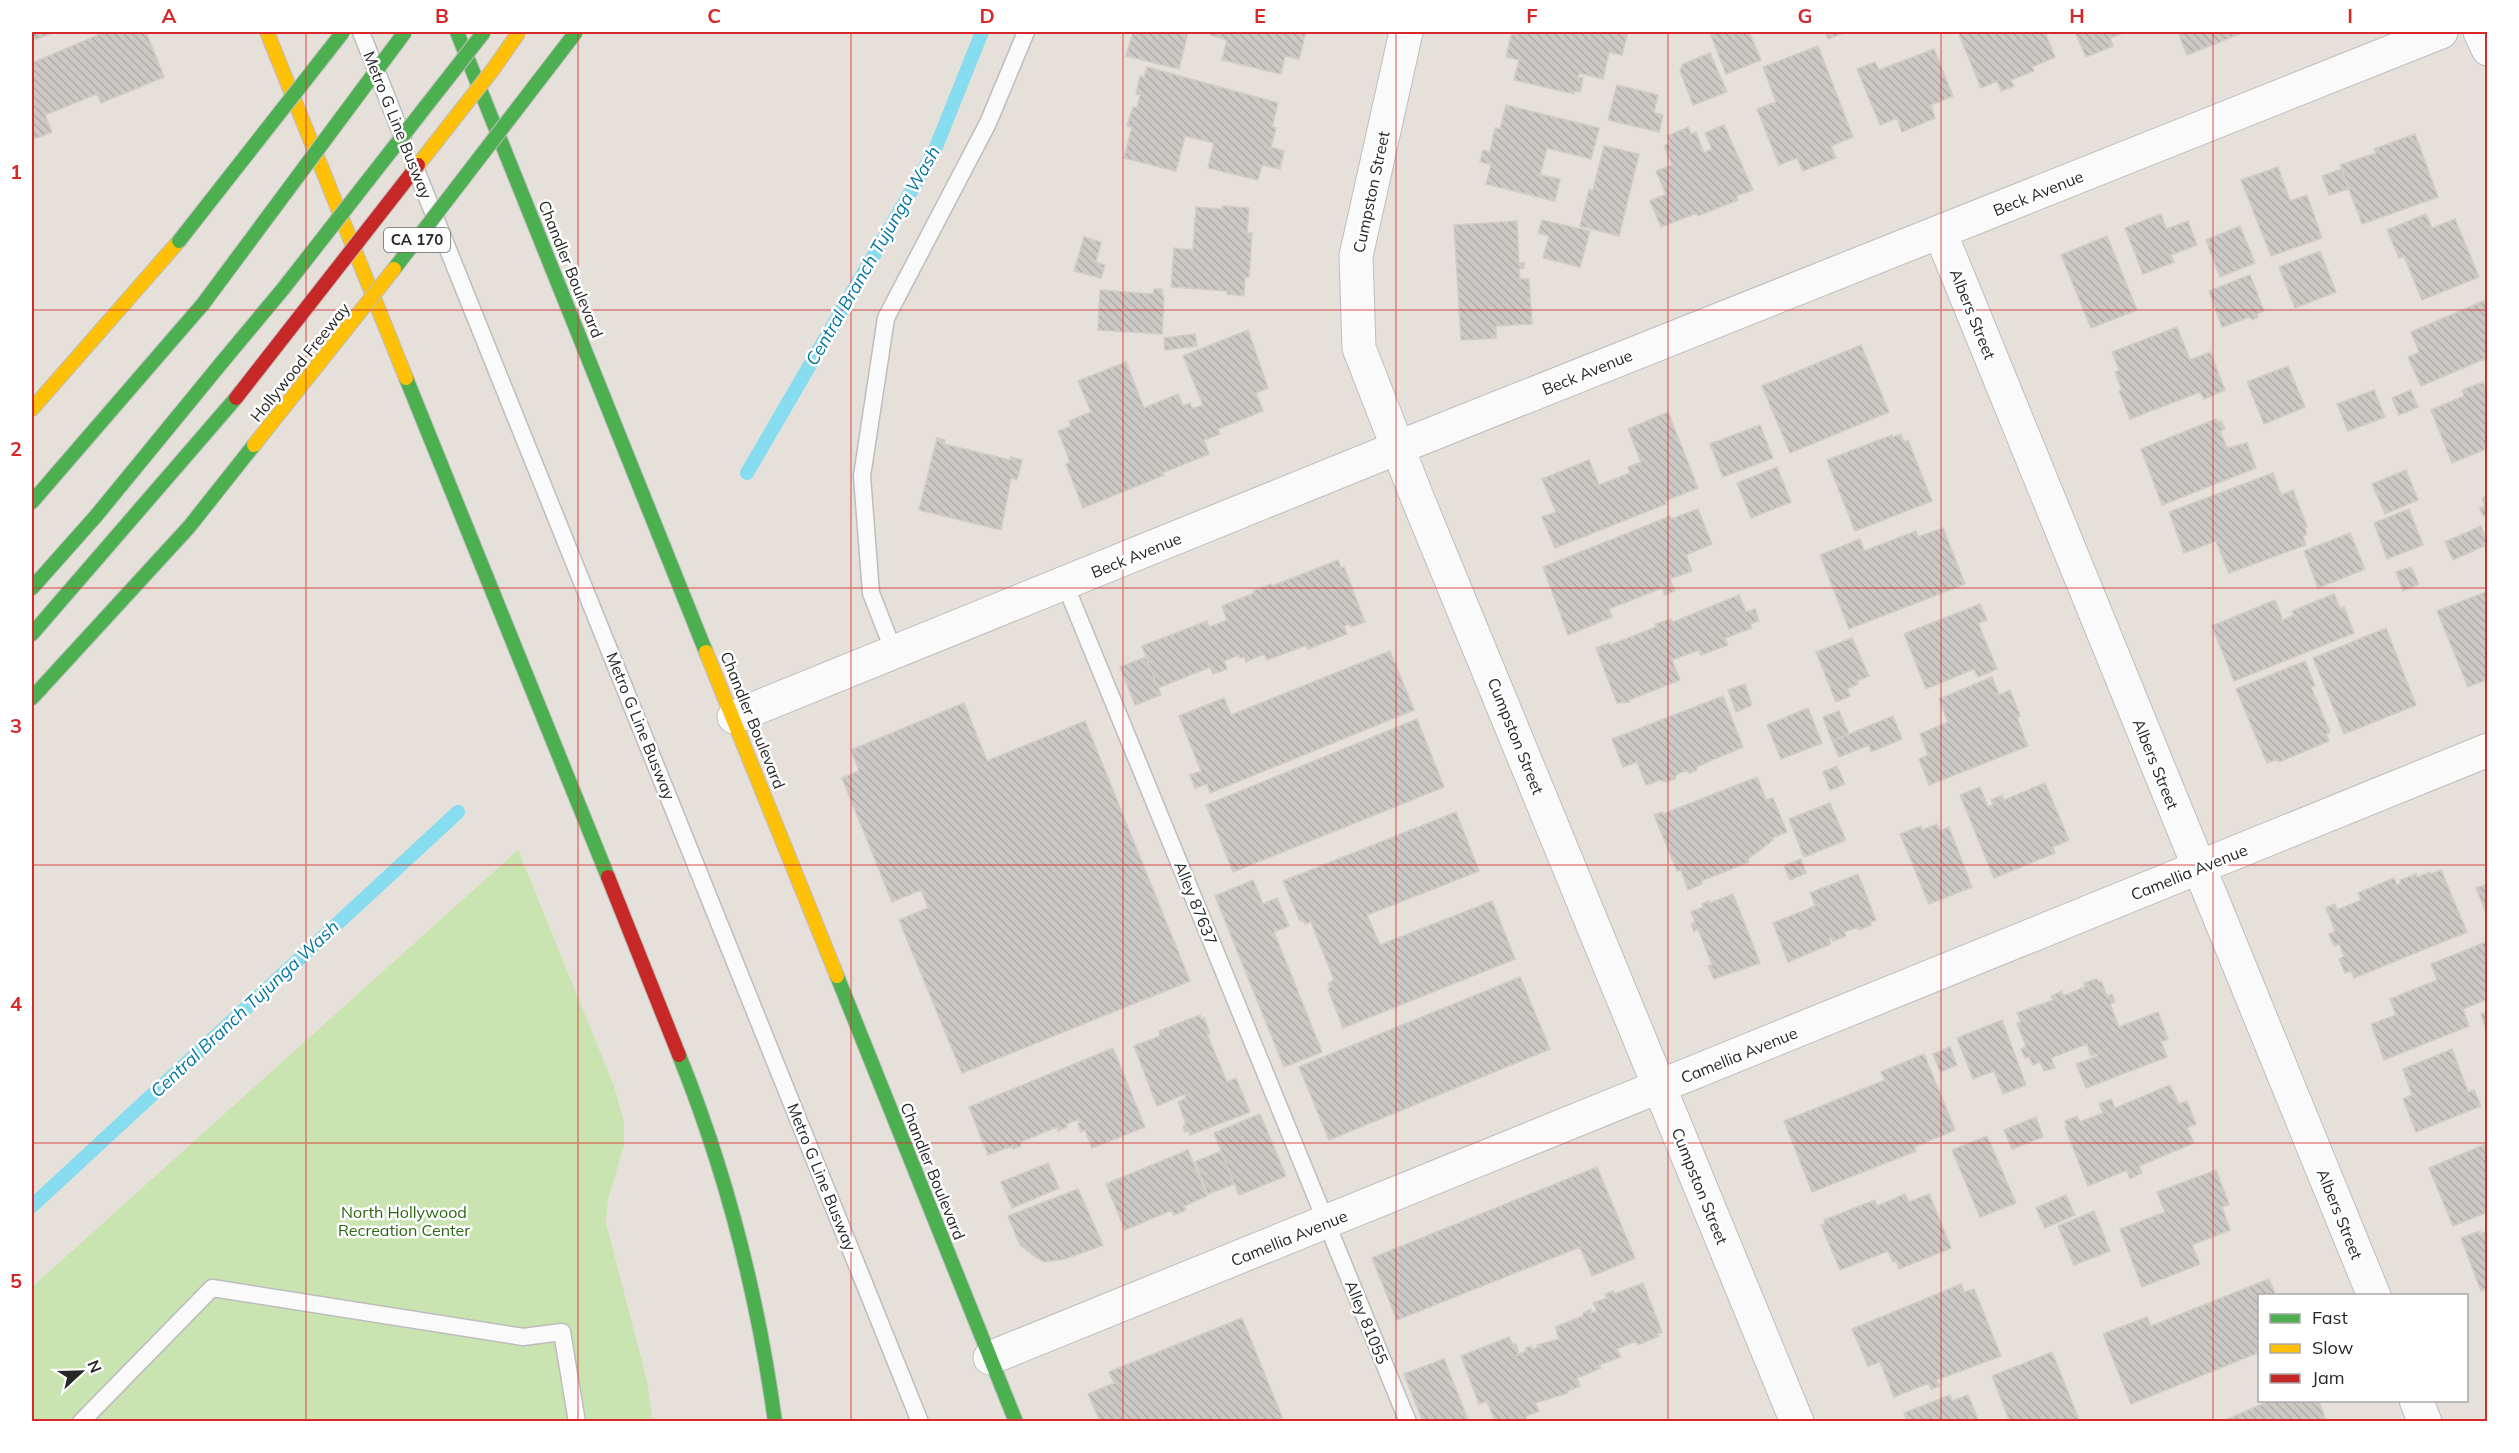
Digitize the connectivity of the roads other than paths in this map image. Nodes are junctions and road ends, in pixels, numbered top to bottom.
1 (267, 32) edge
2 (343, 32) edge
3 (361, 32) edge
4 (405, 32) edge
5 (457, 32) edge
6 (484, 32) edge
7 (519, 32) edge
8 (576, 32) edge
9 (1026, 32) edge
10 (1406, 32) edge
11 (2441, 32) edge
12 (2480, 32) edge
13 (2487, 49) edge
14 (1940, 232) junction
15 (32, 409) edge
16 (1397, 448) junction
17 (32, 502) edge
18 (1065, 584) junction
19 (32, 588) edge
20 (32, 634) edge
21 (894, 652) junction
22 (32, 698) edge
23 (734, 717) junction
24 (2487, 750) edge
25 (2199, 868) junction
26 (1660, 1087) junction
27 (1328, 1222) junction
28 (2373, 1294) edge
29 (990, 1358) junction
30 (2416, 1402) edge
31 (81, 1422) edge
32 (577, 1422) edge
33 (776, 1422) edge
34 (920, 1422) edge
35 (1016, 1422) edge
36 (1408, 1422) edge
37 (1797, 1422) edge
38 (2425, 1422) edge

1 - 33 main road
2 - 15 main road, bridge
3 - 34 lane, Metro G Line Busway
4 - 17 main road, bridge
5 - 23 main road, Chandler Boulevard
6 - 19 main road, bridge
7 - 20 main road, bridge
8 - 22 main road, Hollywood Freeway / CA 170, bridge
9 - 21 lane
10 - 16 street, Cumpston Street
11 - 14 street, Beck Avenue
12 - 13 street
14 - 16 street, Beck Avenue
14 - 25 street, Albers Street
16 - 18 street, Beck Avenue
16 - 26 street, Cumpston Street
18 - 21 street, Beck Avenue
18 - 27 lane, Alley 87637
21 - 23 street, Beck Avenue
23 - 29 main road, Chandler Boulevard
24 - 25 street, Camellia Avenue
25 - 26 street, Camellia Avenue
25 - 28 street, Albers Street
26 - 27 street, Camellia Avenue
26 - 37 street, Cumpston Street
27 - 29 street, Camellia Avenue
27 - 36 lane, Alley 81055
29 - 35 main road, Chandler Boulevard
30 - 38 street
31 - 32 lane

